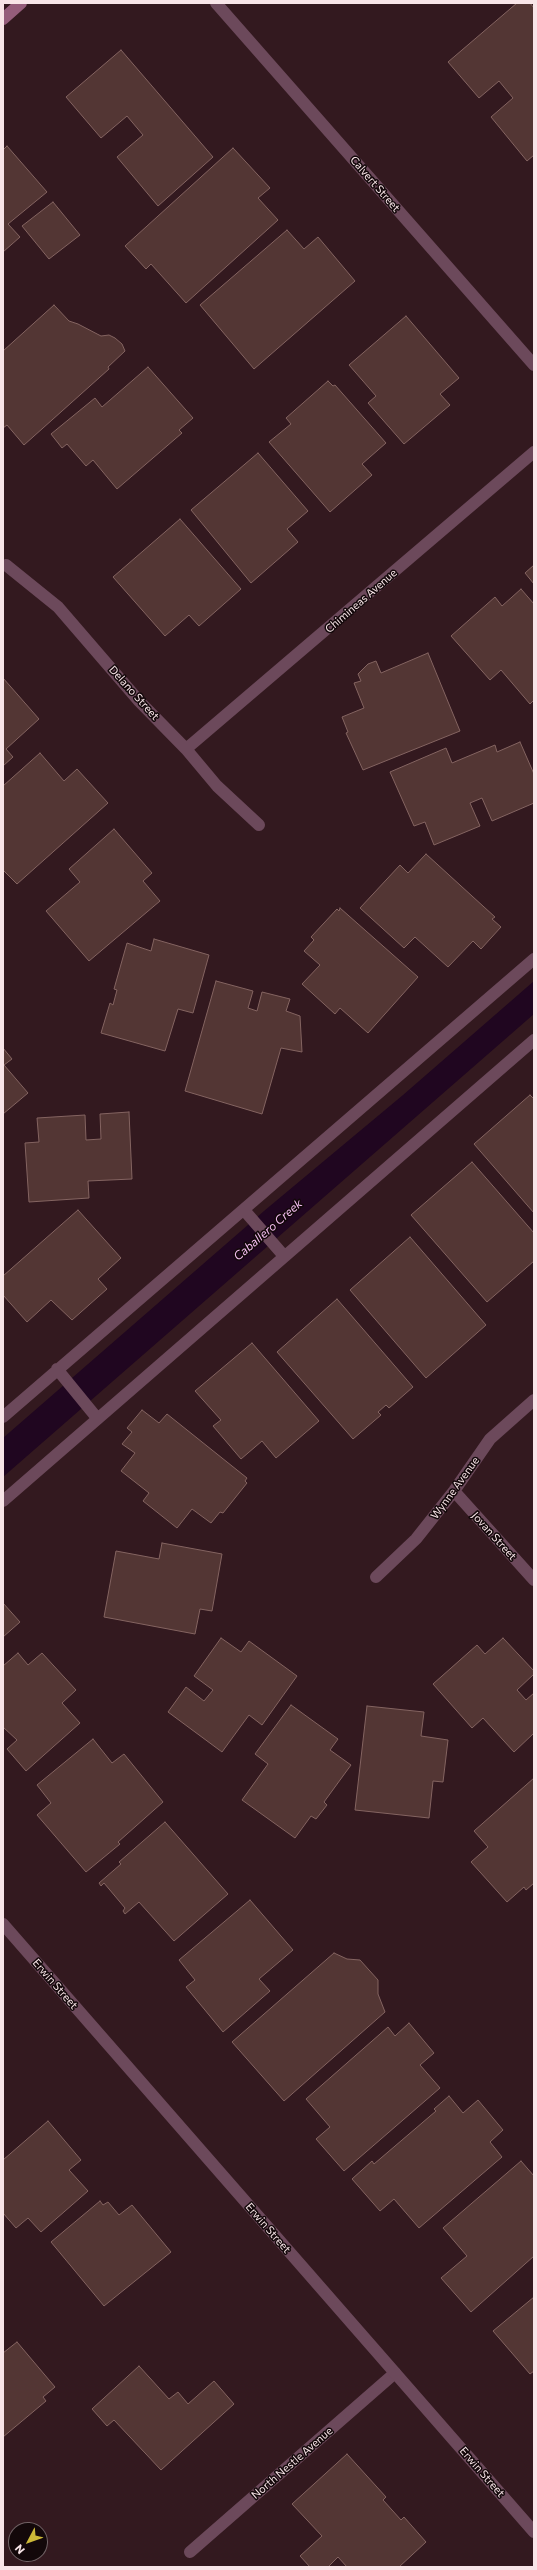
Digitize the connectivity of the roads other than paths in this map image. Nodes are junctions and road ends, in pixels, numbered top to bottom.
1 (21, 3) edge
2 (216, 3) edge
3 (3, 19) edge
4 (534, 365) edge
5 (534, 452) edge
6 (6, 565) dead end
7 (186, 749) junction
8 (259, 825) dead end
9 (534, 959) edge
10 (534, 1040) edge
11 (244, 1210) junction
12 (284, 1256) junction
13 (60, 1373) junction
14 (534, 1400) edge
15 (94, 1413) junction
16 (3, 1417) edge
17 (454, 1491) junction
18 (3, 1501) edge
19 (376, 1577) dead end
20 (534, 1580) edge
21 (3, 1924) edge
22 (395, 2373) junction
23 (534, 2532) edge
24 (190, 2552) dead end

1 - 3 main road
2 - 4 street, Calvert Street
5 - 7 street, Chimineas Avenue
6 - 7 street, Delano Street
7 - 8 street, Delano Street
9 - 11 street
10 - 12 street
11 - 12 street
11 - 13 street
12 - 15 street
13 - 15 street
13 - 16 street
14 - 17 street, Wynne Avenue
15 - 18 street
17 - 19 street, Wynne Avenue
17 - 20 street, Jovan Street
21 - 22 street, Erwin Street
22 - 23 street, Erwin Street
22 - 24 street, North Nestle Avenue

